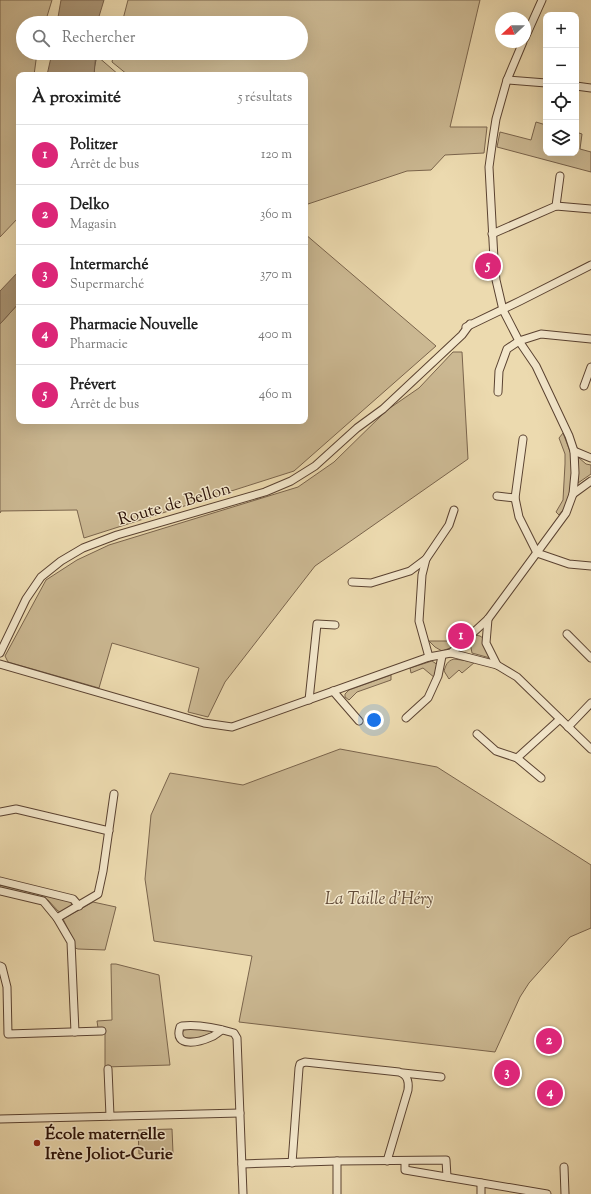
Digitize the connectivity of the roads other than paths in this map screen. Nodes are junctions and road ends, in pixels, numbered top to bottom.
1 (542, 0) edge
2 (531, 25) edge
3 (520, 48) edge
4 (507, 80) junction
5 (543, 83) edge
6 (579, 86) edge
7 (591, 88) edge
8 (560, 176) dead end
9 (556, 206) junction
10 (591, 209) edge
11 (492, 234) junction
12 (591, 265) edge
13 (503, 310) junction
14 (591, 339) edge
15 (519, 341) junction
16 (591, 367) edge
17 (584, 386) dead end
18 (498, 392) dead end
19 (523, 439) dead end
20 (574, 451) junction
21 (591, 458) edge
22 (591, 481) edge
23 (573, 494) junction
24 (497, 496) dead end
25 (515, 498) junction
26 (454, 510) dead end
27 (537, 552) junction
28 (426, 559) junction
29 (591, 566) edge
30 (410, 571) junction
31 (422, 575) junction
32 (352, 582) dead end
33 (488, 619) junction
34 (335, 625) dead end
35 (567, 634) dead end
36 (0, 637) edge
37 (6, 642) junction
38 (451, 653) junction
39 (0, 654) edge
40 (442, 656) junction
41 (429, 657) junction
42 (591, 658) edge
43 (0, 664) edge
44 (497, 665) junction
45 (334, 691) junction
46 (309, 700) junction
47 (591, 703) edge
48 (406, 718) dead end
49 (560, 720) junction
50 (359, 721) dead end
51 (568, 727) junction
52 (478, 734) dead end
53 (591, 749) edge
54 (517, 758) junction
55 (541, 778) dead end
56 (114, 794) dead end
57 (0, 812) edge
58 (109, 831) junction
59 (0, 881) edge
60 (0, 891) edge
61 (79, 906) junction
62 (57, 918) junction
63 (0, 966) edge
64 (222, 1030) junction
65 (102, 1031) dead end
66 (75, 1032) junction
67 (108, 1069) dead end
68 (403, 1074) junction
69 (441, 1077) dead end
70 (240, 1113) junction
71 (110, 1116) junction
72 (0, 1119) edge
73 (337, 1161) junction
74 (387, 1161) junction
75 (405, 1161) junction
76 (292, 1163) junction
77 (242, 1164) junction
78 (564, 1167) dead end
79 (447, 1178) junction
80 (481, 1183) junction
81 (243, 1194) edge
82 (337, 1194) edge
83 (481, 1194) edge
84 (546, 1194) edge
85 (565, 1194) edge

1 - 2 street
3 - 4 street
4 - 5 street
4 - 11 street
6 - 7 street
8 - 9 street
9 - 10 street
9 - 11 street
11 - 13 street
12 - 13 street, Route de Bellon
13 - 15 street
13 - 37 street, Route de Bellon
14 - 15 street
15 - 18 street
15 - 20 street
16 - 17 street
19 - 25 street
20 - 21 street
20 - 23 street
22 - 23 street
23 - 27 street
24 - 25 street
25 - 27 street
26 - 28 street
27 - 29 street
27 - 33 street
28 - 30 street
28 - 31 street
30 - 31 street
30 - 32 street
31 - 41 street
33 - 38 street
33 - 44 street
34 - 46 street
35 - 42 street
36 - 37 street
37 - 39 street, Route de Bellon
38 - 40 street
38 - 44 street
40 - 41 street
40 - 48 street
41 - 45 street
43 - 46 street
44 - 49 street
45 - 46 street
45 - 50 street
47 - 51 street
49 - 51 street
49 - 54 street
51 - 53 street
52 - 54 street
54 - 55 street
56 - 58 street
57 - 58 street
58 - 61 street
59 - 61 street
60 - 62 street
61 - 62 street
62 - 66 street
63 - 66 street
64 - 64 street
64 - 70 street
65 - 66 street
67 - 71 street
68 - 69 street
68 - 74 street
68 - 76 street
70 - 71 street
70 - 77 street
71 - 72 street
73 - 74 street
73 - 76 street
73 - 82 street
74 - 75 street
75 - 79 street
75 - 79 street
76 - 77 street
77 - 81 street
78 - 85 street
79 - 80 street
80 - 83 street
80 - 84 street

